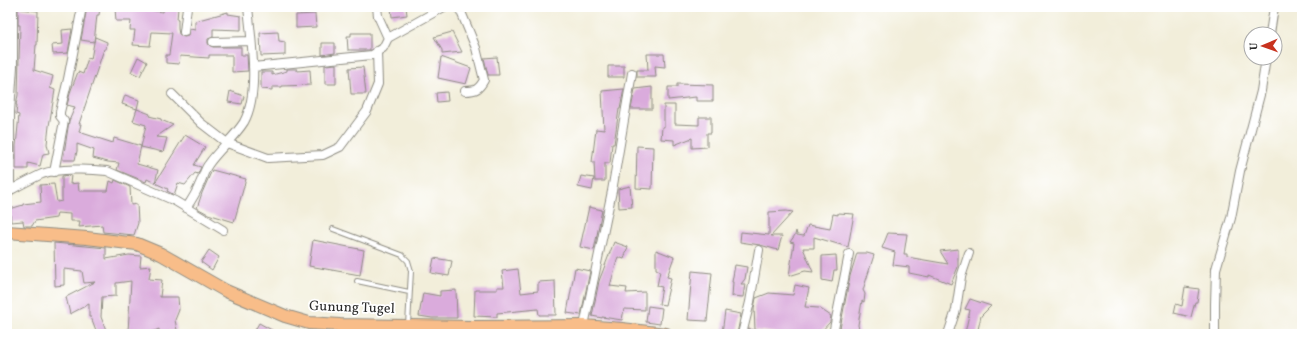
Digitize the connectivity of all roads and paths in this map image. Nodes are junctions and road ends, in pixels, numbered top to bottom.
1 (13, 7) edge
2 (82, 7) edge
3 (187, 7) edge
4 (248, 7) edge
5 (376, 7) edge
6 (444, 7) edge
7 (459, 7) edge
8 (1274, 7) edge
9 (1271, 26) edge
10 (184, 32) dead end
11 (388, 38) junction
12 (213, 42) dead end
13 (251, 42) junction
14 (377, 52) junction
15 (10, 66) edge
16 (1265, 66) edge
17 (253, 67) junction
18 (632, 73) dead end
19 (465, 91) dead end
20 (172, 94) dead end
21 (227, 143) junction
22 (54, 172) junction
23 (8, 194) edge
24 (186, 208) junction
25 (333, 229) dead end
26 (223, 230) dead end
27 (7, 232) edge
28 (759, 250) dead end
29 (969, 253) dead end
30 (850, 254) dead end
31 (357, 281) dead end
32 (410, 292) junction
33 (408, 325) junction
34 (584, 326) junction
35 (552, 330) edge
36 (666, 334) edge
37 (742, 334) edge
38 (833, 334) edge
39 (948, 334) edge
40 (1216, 334) edge

1 - 15 street
2 - 22 street
3 - 10 street
4 - 13 street
5 - 11 street
6 - 11 street
7 - 19 street
8 - 9 street
11 - 14 street
12 - 13 street
13 - 17 street
14 - 17 street
14 - 21 street
15 - 23 street
16 - 40 street
17 - 21 street
18 - 34 street
20 - 21 street
21 - 24 street
22 - 23 street
22 - 24 street
24 - 26 street
25 - 32 lane
27 - 33 main road, Gunung Tugel
28 - 37 street
29 - 39 street
30 - 38 street
31 - 32 lane
32 - 33 lane
33 - 35 main road, Gunung Tugel
34 - 35 main road, Gunung Tugel
34 - 36 main road, Gunung Tugel

